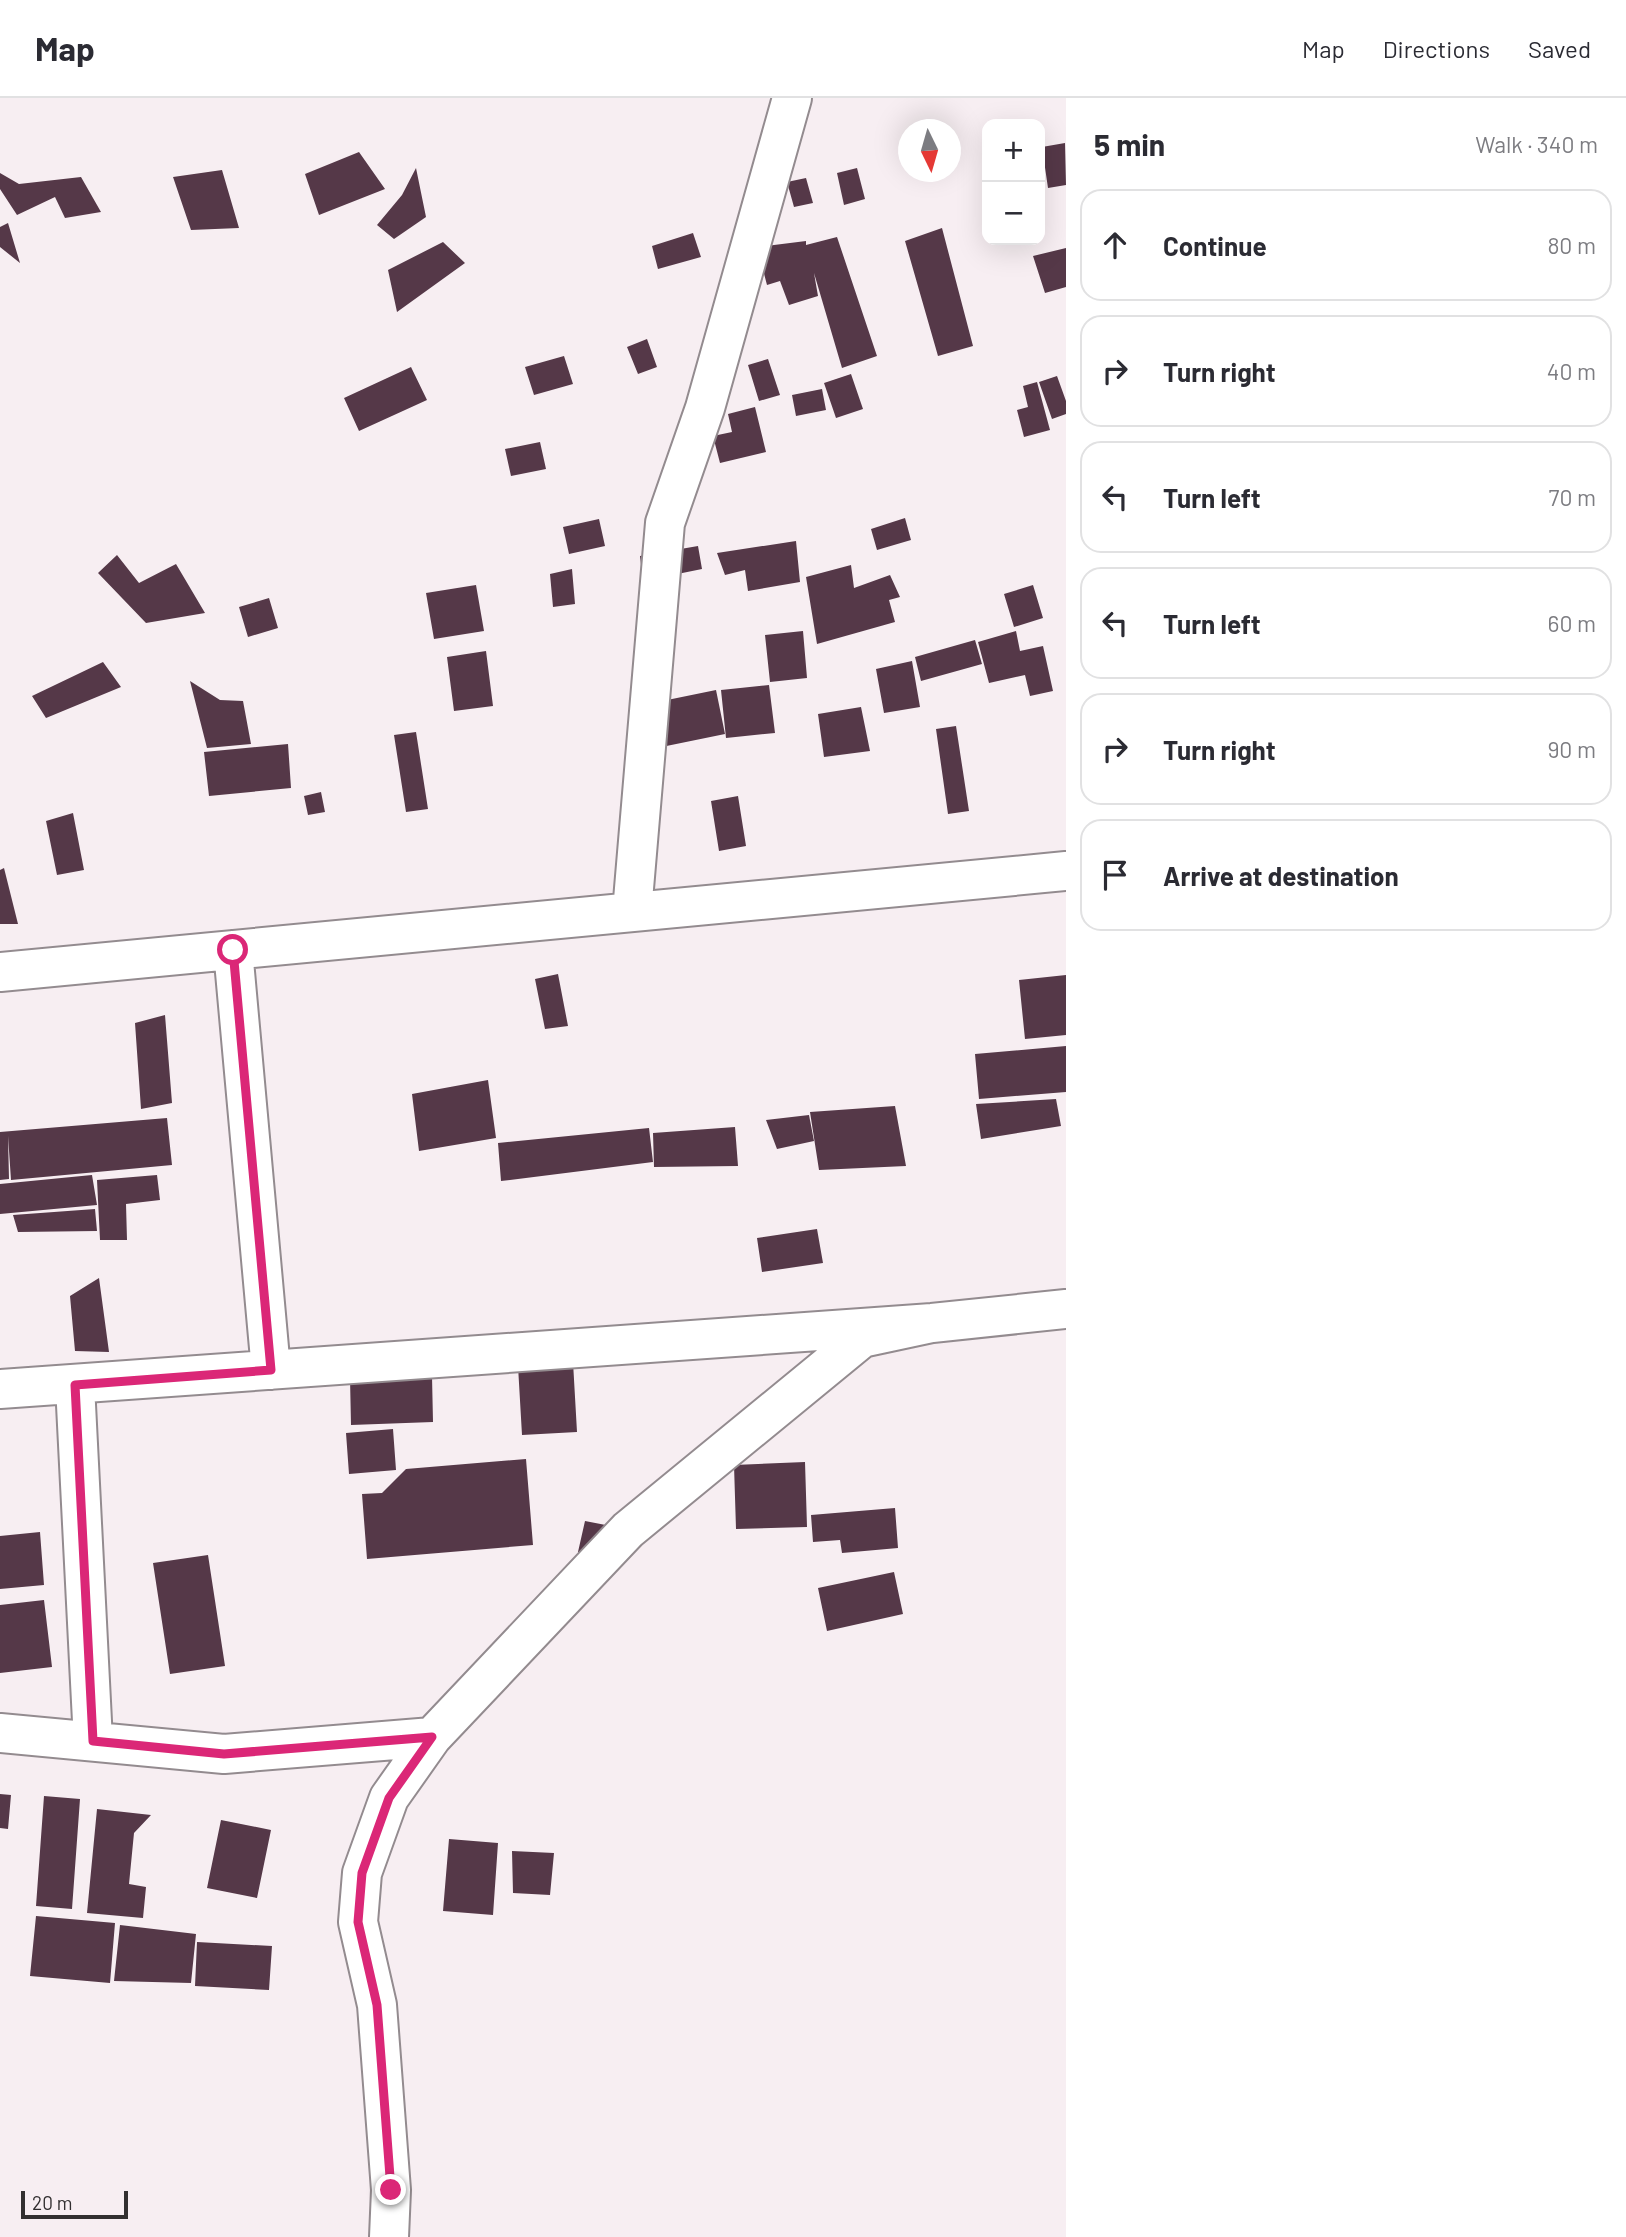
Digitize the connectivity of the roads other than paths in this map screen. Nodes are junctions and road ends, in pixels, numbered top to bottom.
1 (792, 98) edge
2 (1066, 871) edge
3 (632, 912) junction
4 (233, 950) junction
5 (0, 972) edge
6 (1066, 1309) edge
7 (932, 1323) junction
8 (271, 1370) junction
9 (75, 1385) junction
10 (0, 1389) edge
11 (0, 1733) edge
12 (432, 1737) junction
13 (93, 1741) junction
14 (389, 2237) edge

1 - 3 street
2 - 3 street
3 - 4 street
4 - 5 street
4 - 8 street
6 - 7 street
7 - 8 street
7 - 12 street
8 - 9 street
9 - 10 street
9 - 13 street
11 - 13 street
12 - 13 street
12 - 14 street

